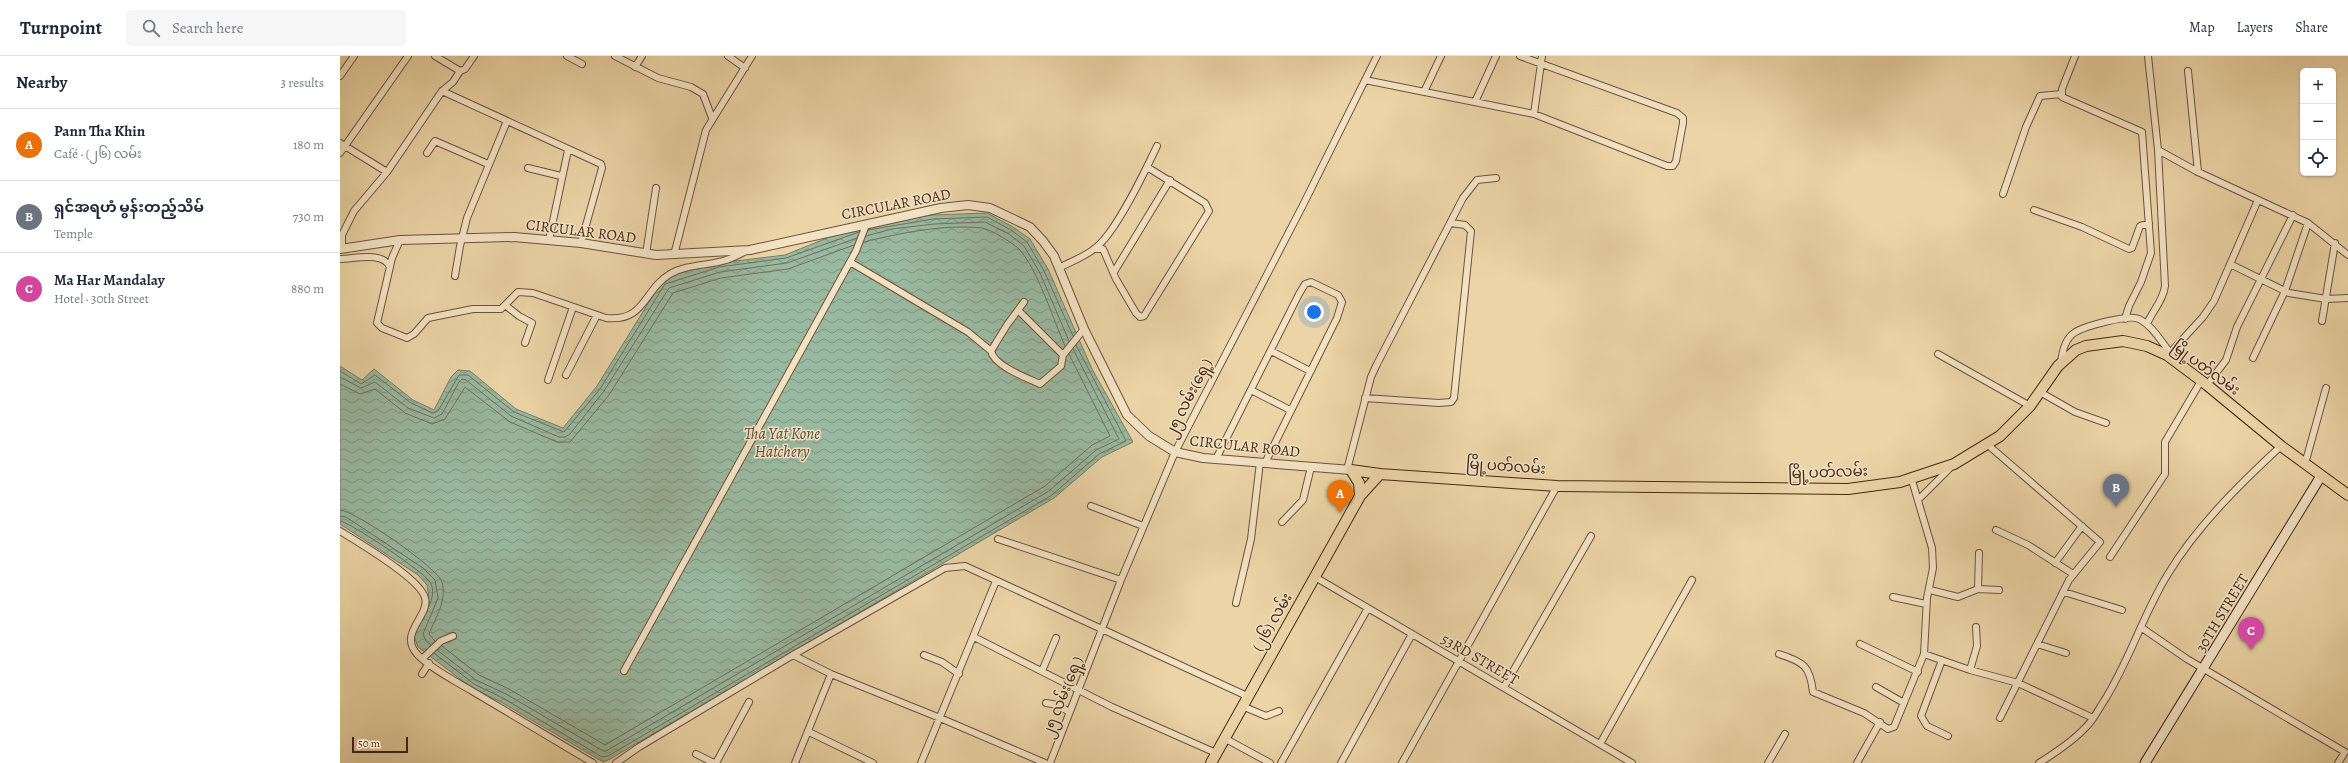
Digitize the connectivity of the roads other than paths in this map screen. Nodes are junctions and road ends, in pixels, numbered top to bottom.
1 (354, 56) edge
2 (408, 56) edge
3 (435, 56) edge
4 (474, 56) edge
5 (567, 56) edge
6 (615, 56) edge
7 (642, 56) edge
8 (728, 56) edge
9 (752, 56) edge
10 (1377, 56) edge
11 (1441, 56) edge
12 (1496, 56) edge
13 (1520, 56) edge
14 (2075, 56) edge
15 (2148, 56) edge
16 (1541, 59) edge
17 (582, 64) dead end
18 (635, 67) junction
19 (745, 68) junction
20 (460, 71) junction
21 (2188, 71) dead end
22 (340, 76) edge
23 (1365, 80) junction
24 (442, 91) junction
25 (1424, 92) junction
26 (2062, 94) junction
27 (1475, 102) junction
28 (1534, 114) junction
29 (712, 118) junction
30 (507, 121) junction
31 (343, 145) edge
32 (1157, 146) dead end
33 (568, 150) junction
34 (2158, 150) junction
35 (340, 153) edge
36 (427, 153) dead end
37 (488, 164) junction
38 (1147, 167) junction
39 (528, 168) dead end
40 (387, 172) junction
41 (2198, 172) junction
42 (561, 176) junction
43 (1496, 178) dead end
44 (1170, 180) junction
45 (656, 188) dead end
46 (2003, 194) dead end
47 (2258, 200) junction
48 (2034, 210) dead end
49 (2293, 215) junction
50 (1451, 223) junction
51 (2149, 223) junction
52 (2308, 223) junction
53 (866, 226) junction
54 (463, 237) junction
55 (400, 240) junction
56 (548, 240) junction
57 (580, 243) junction
58 (2335, 243) junction
59 (341, 248) edge
60 (1094, 249) junction
61 (750, 250) junction
62 (646, 254) junction
63 (674, 255) junction
64 (2348, 255) edge
65 (340, 259) edge
66 (850, 262) junction
67 (2230, 264) junction
68 (390, 267) junction
69 (1059, 268) junction
70 (1114, 272) junction
71 (455, 276) dead end
72 (2261, 279) junction
73 (2285, 291) junction
74 (2348, 298) edge
75 (2326, 299) junction
76 (1024, 302) dead end
77 (505, 305) junction
78 (573, 307) junction
79 (1018, 310) junction
80 (597, 315) junction
81 (2125, 319) junction
82 (2322, 321) dead end
83 (2148, 324) junction
84 (1084, 329) junction
85 (525, 343) dead end
86 (1271, 350) junction
87 (991, 351) junction
88 (2170, 353) junction
89 (1938, 354) dead end
90 (1063, 355) junction
91 (2253, 358) dead end
92 (2061, 363) junction
93 (2178, 364) junction
94 (1310, 371) junction
95 (566, 375) dead end
96 (548, 380) dead end
97 (2204, 383) junction
98 (2326, 388) dead end
99 (1251, 390) junction
100 (2040, 392) junction
101 (1366, 398) junction
102 (2030, 406) junction
103 (1290, 410) junction
104 (2106, 423) dead end
105 (1988, 445) junction
106 (2281, 446) junction
107 (1175, 452) junction
108 (1216, 459) junction
109 (1262, 462) junction
110 (1954, 464) junction
111 (2305, 464) junction
112 (1311, 467) junction
113 (1349, 470) junction
114 (1380, 474) junction
115 (2321, 476) junction
116 (1911, 477) junction
117 (1556, 486) junction
118 (1360, 496) junction
119 (2348, 496) edge
120 (1918, 500) junction
121 (1091, 506) dead end
122 (1282, 522) dead end
123 (1143, 526) junction
124 (2082, 526) junction
125 (1996, 530) dead end
126 (340, 531) edge
127 (1591, 536) dead end
128 (998, 539) dead end
129 (1979, 553) dead end
130 (2110, 557) dead end
131 (2055, 562) junction
132 (2073, 574) junction
133 (1315, 577) junction
134 (1121, 580) junction
135 (1692, 580) dead end
136 (996, 581) junction
137 (1978, 589) junction
138 (1930, 590) junction
139 (1999, 590) dead end
140 (2064, 592) junction
141 (1893, 597) dead end
142 (1236, 603) dead end
143 (1926, 604) junction
144 (1368, 608) junction
145 (2122, 610) dead end
146 (1976, 628) dead end
147 (2142, 628) junction
148 (1103, 629) junction
149 (1412, 634) junction
150 (453, 636) dead end
151 (974, 637) junction
152 (1056, 638) dead end
153 (1860, 644) dead end
154 (2037, 644) junction
155 (2066, 653) dead end
156 (1780, 654) dead end
157 (1924, 654) junction
158 (793, 655) junction
159 (924, 655) dead end
160 (422, 659) junction
161 (1942, 660) junction
162 (1458, 661) junction
163 (429, 663) junction
164 (2204, 668) junction
165 (1970, 670) junction
166 (624, 671) dead end
167 (1042, 671) junction
168 (1918, 672) junction
169 (422, 674) dead end
170 (832, 674) junction
171 (959, 674) junction
172 (2018, 683) junction
173 (1504, 687) junction
174 (1876, 687) dead end
175 (1078, 690) junction
176 (1248, 696) junction
177 (749, 702) dead end
178 (1046, 703) dead end
179 (1904, 703) junction
180 (1242, 706) junction
181 (1279, 711) dead end
182 (1070, 712) junction
183 (940, 718) junction
184 (2000, 718) dead end
185 (2093, 718) junction
186 (1880, 722) junction
187 (809, 732) junction
188 (1785, 734) dead end
189 (1948, 736) dead end
190 (1224, 738) junction
191 (1600, 744) junction
192 (2347, 751) edge
193 (1216, 753) junction
194 (696, 754) dead end
195 (593, 763) edge
196 (616, 763) edge
197 (715, 763) edge
198 (795, 763) edge
199 (873, 763) edge
200 (921, 763) edge
201 (1045, 763) edge
202 (1050, 763) edge
203 (1211, 763) edge
204 (1270, 763) edge
205 (1281, 763) edge
206 (1341, 763) edge
207 (1402, 763) edge
208 (1632, 763) edge
209 (1768, 763) edge
210 (1857, 763) edge
211 (2039, 763) edge
212 (2145, 763) edge
213 (2338, 763) edge

1 - 22 street
2 - 31 street
3 - 20 street
4 - 20 street
5 - 17 street
6 - 18 street
7 - 18 street
8 - 19 street
9 - 19 street
10 - 23 street, ၂၅ လမ်း(ရှေ့)
11 - 25 street
12 - 27 street
13 - 16 street
14 - 26 street
15 - 34 street
16 - 28 street
16 - 28 street
18 - 29 street
19 - 29 street
20 - 24 street
21 - 41 street
23 - 25 street
23 - 107 street, ၂၅ လမ်း(ရှေ့)
24 - 30 street
24 - 40 street
25 - 27 street
26 - 46 street
26 - 51 street
27 - 28 street
29 - 63 street
30 - 33 street
30 - 37 street
31 - 35 street
31 - 40 street
32 - 38 street
33 - 42 street
33 - 57 street
34 - 41 street
34 - 83 street
36 - 37 street
37 - 54 street
38 - 44 street
38 - 60 street
39 - 42 street
40 - 59 street
41 - 47 street
42 - 56 street
43 - 50 street
44 - 70 street
44 - 70 street
45 - 62 street
47 - 49 street
47 - 67 street
48 - 51 street
49 - 52 street
49 - 72 street
50 - 101 street
50 - 101 street
51 - 81 street
52 - 58 street
52 - 73 street
53 - 61 street, CIRCULAR ROAD
53 - 66 street
53 - 69 street, CIRCULAR ROAD
54 - 55 street, CIRCULAR ROAD
54 - 56 street, CIRCULAR ROAD
54 - 71 street
55 - 59 street, CIRCULAR ROAD
55 - 68 street
56 - 57 street, CIRCULAR ROAD
57 - 62 street, CIRCULAR ROAD
58 - 64 street
58 - 75 street
60 - 69 street
60 - 70 street
61 - 63 street, CIRCULAR ROAD
61 - 80 street
62 - 63 street, CIRCULAR ROAD
65 - 68 street
66 - 87 street
66 - 166 street
67 - 72 street
67 - 88 street
68 - 77 street
69 - 84 street, CIRCULAR ROAD
72 - 73 street
72 - 97 street
73 - 75 street
73 - 91 street
74 - 75 street
75 - 82 street
76 - 79 street
77 - 78 street
77 - 85 street
78 - 80 street
78 - 96 street
79 - 87 street
79 - 90 street
80 - 95 street
81 - 83 street
81 - 92 street
83 - 88 street
84 - 90 street
84 - 107 street, CIRCULAR ROAD
86 - 94 street
86 - 94 street
86 - 99 street
87 - 90 street
88 - 93 street
89 - 102 street
92 - 93 main road, မြို့ပတ်လမ်း
92 - 100 main road, မြို့ပတ်လမ်း
93 - 97 main road, မြို့ပတ်လမ်း
94 - 103 street
97 - 106 main road, မြို့ပတ်လမ်း
97 - 130 street
98 - 111 street
99 - 103 street
99 - 108 street
100 - 102 main road, မြို့ပတ်လမ်း
100 - 104 street
101 - 113 street
102 - 105 main road, မြို့ပတ်လမ်း
103 - 109 street
105 - 110 main road, မြို့ပတ်လမ်း
105 - 124 street
106 - 111 main road, မြို့ပတ်လမ်း
106 - 147 street
107 - 108 street, CIRCULAR ROAD
107 - 123 street, ၂၅ လမ်း(ရှေ့)
108 - 109 street, CIRCULAR ROAD
109 - 112 street, CIRCULAR ROAD
109 - 142 street
110 - 116 main road, မြို့ပတ်လမ်း
110 - 120 street
111 - 115 main road, မြို့ပတ်လမ်း
112 - 113 street, CIRCULAR ROAD
112 - 122 street
113 - 114 main road, မြို့ပတ်လမ်း
113 - 118 main road
114 - 117 main road, မြို့ပတ်လမ်း
114 - 118 main road, (၂၆) လမ်း
115 - 119 main road, မြို့ပတ်လမ်း
115 - 164 main road, 30TH STREET
116 - 117 main road, မြို့ပတ်လမ်း
116 - 120 street
117 - 162 street
118 - 133 main road, (၂၆) လမ်း
120 - 138 street
121 - 123 street
123 - 134 street, ၂၅ လမ်း(ရှေ့)
124 - 131 street
124 - 132 street
125 - 131 street
126 - 160 street
127 - 173 street
128 - 134 street
129 - 137 street
131 - 132 street
132 - 140 street
133 - 144 street, 53RD STREET
133 - 176 main road, (၂၆) လမ်း
134 - 148 street, ၂၅ လမ်း(ရှေ့)
135 - 191 street
136 - 148 street
136 - 151 street
136 - 158 street
137 - 138 street
137 - 139 street
138 - 143 street
140 - 145 street
140 - 154 street
141 - 143 street
143 - 157 street
144 - 149 street, 53RD STREET
144 - 205 street
146 - 165 street
147 - 164 street
147 - 185 street
148 - 175 street, ၂၅ လမ်း(ရှေ့)
148 - 176 street
149 - 162 street, 53RD STREET
149 - 206 street
150 - 160 street
151 - 167 street
151 - 171 street
152 - 167 street
153 - 168 street
154 - 155 street
154 - 172 street
156 - 186 street
157 - 161 street
157 - 168 street
158 - 170 street
158 - 196 street
159 - 171 street
160 - 163 street
161 - 165 street
161 - 189 street
162 - 173 street, 53RD STREET
162 - 207 street
163 - 169 street
163 - 195 street
164 - 192 street
164 - 212 main road, 30TH STREET
165 - 172 street
167 - 175 street
168 - 179 street
170 - 183 street
170 - 187 street
171 - 183 street
172 - 184 street
172 - 185 street
173 - 191 street, 53RD STREET
174 - 179 street
175 - 182 street, ၂၅ လမ်း(ရှေ့)
175 - 193 street
176 - 180 main road, (၂၆) လမ်း
177 - 197 street
178 - 182 street
179 - 186 street
180 - 181 street
180 - 190 main road, (၂၆) လမ်း
182 - 202 street, ၂၅ လမ်း(ရှေ့)
183 - 200 street
183 - 201 street
185 - 211 street
186 - 210 street
187 - 198 street
187 - 199 street
188 - 209 street
190 - 193 main road, (၂၆) လမ်း
190 - 204 street
191 - 208 street, 53RD STREET
192 - 213 street
193 - 203 main road, (၂၆) လမ်း
194 - 197 street

